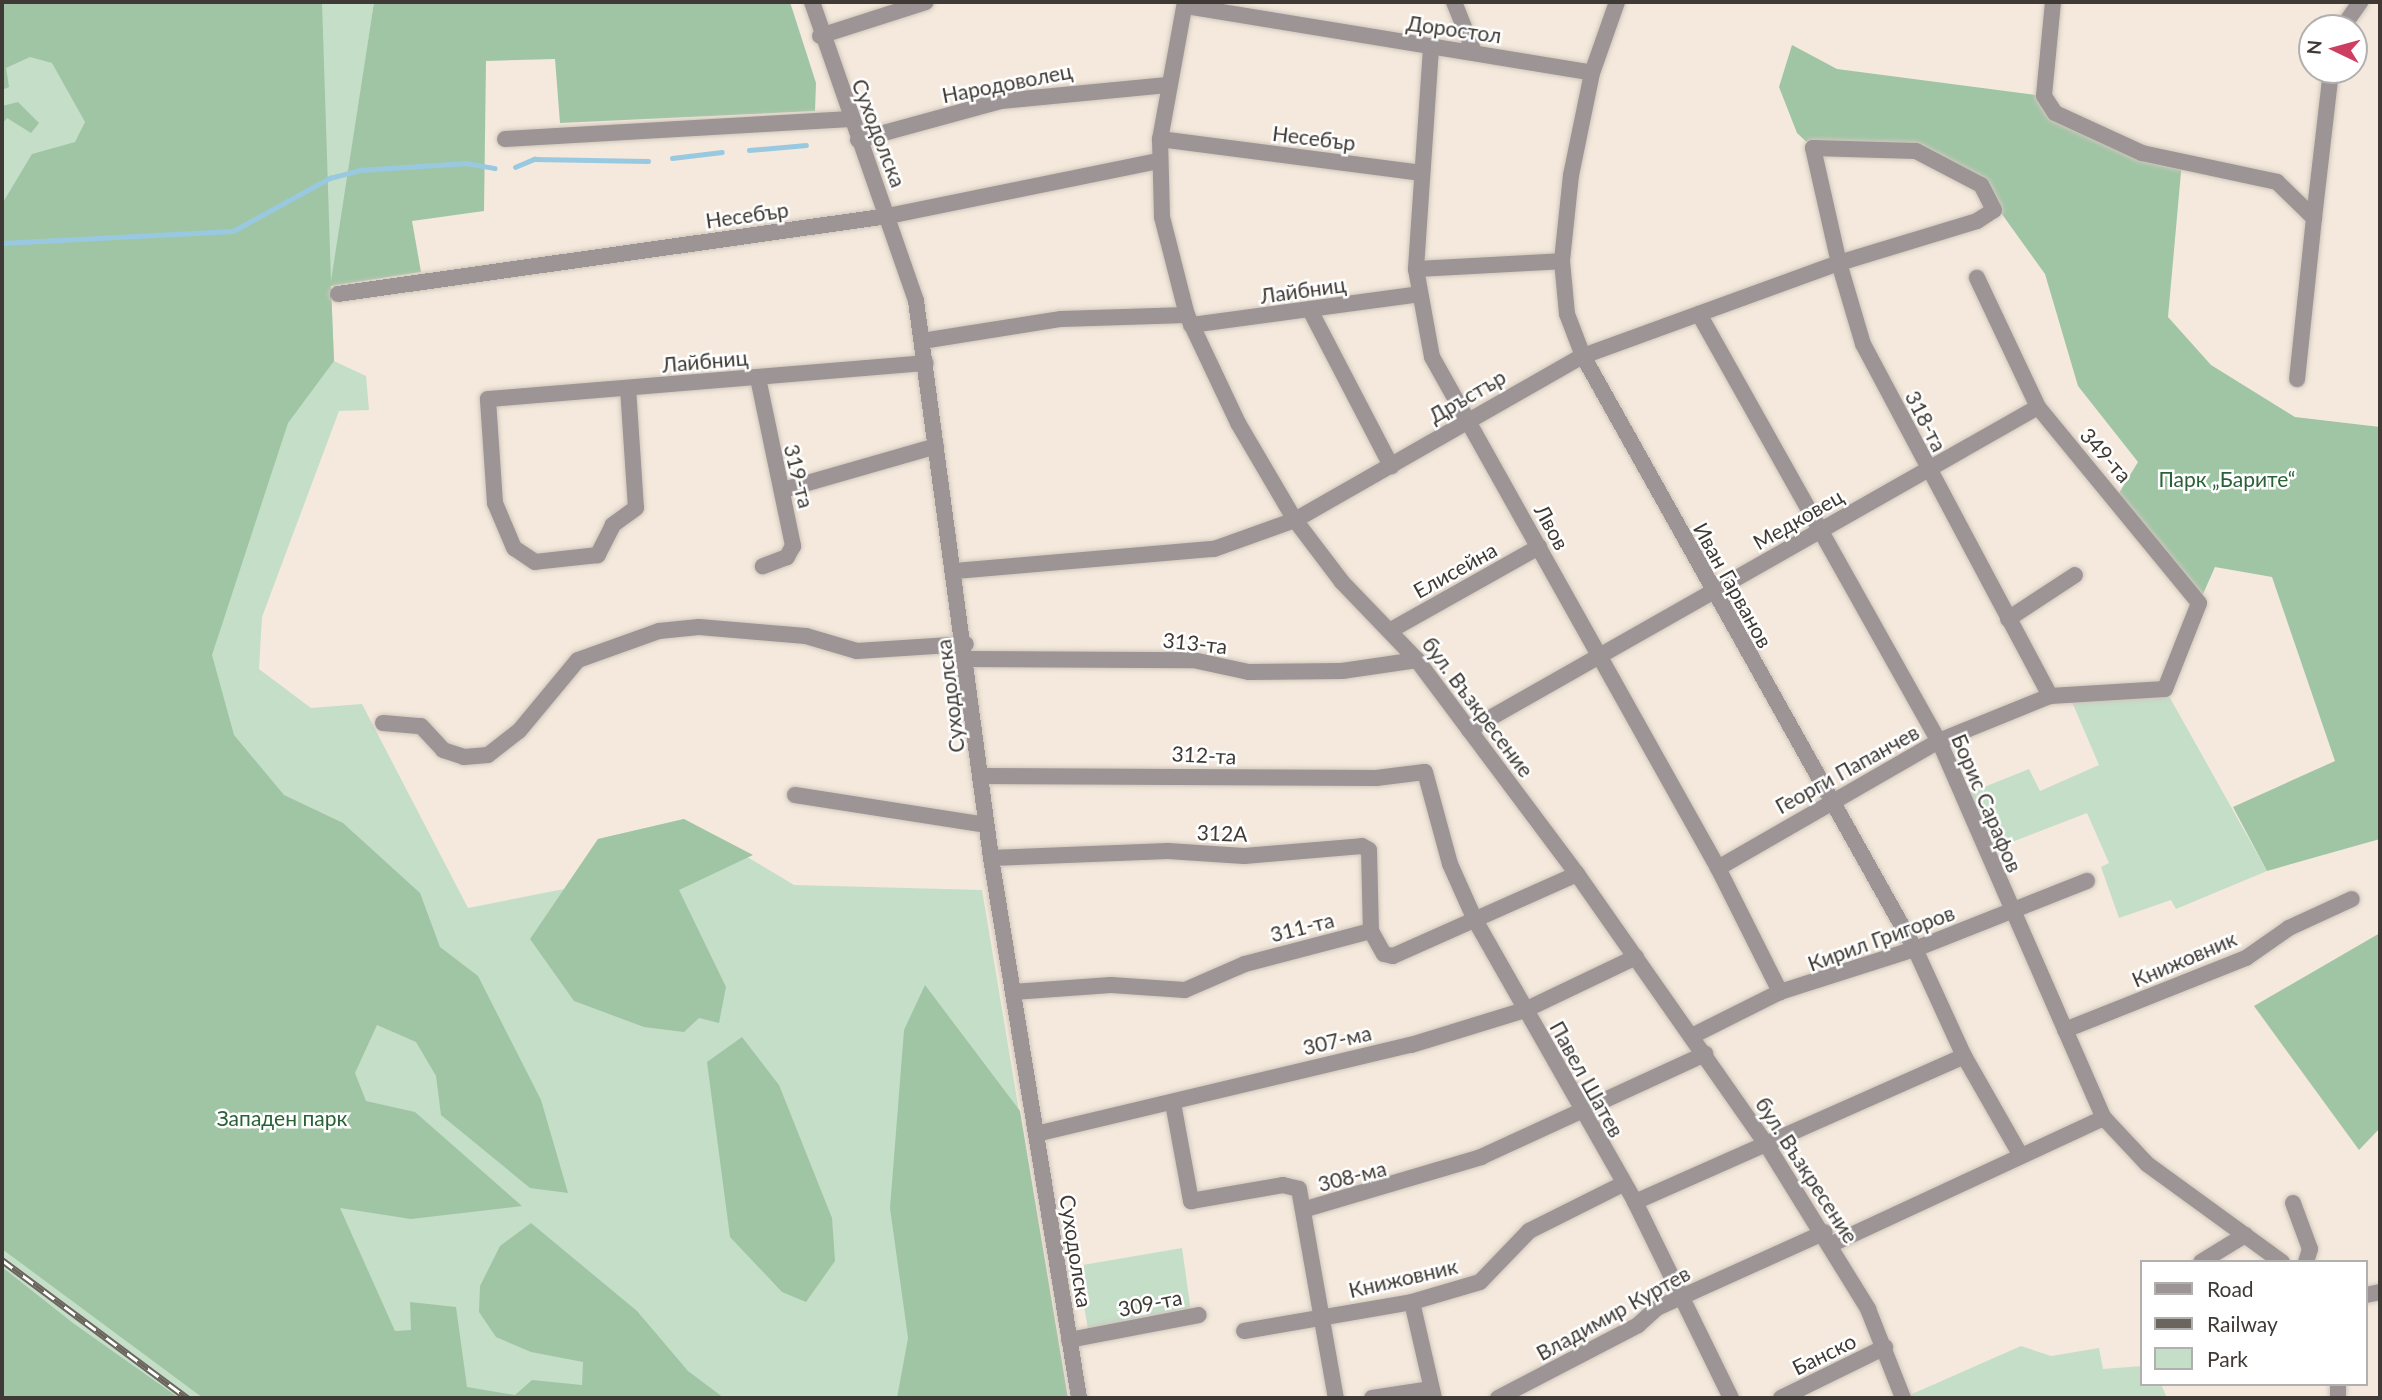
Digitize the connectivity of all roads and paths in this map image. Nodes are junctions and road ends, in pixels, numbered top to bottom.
1 (812, 2) edge
2 (926, 2) edge
3 (1454, 2) edge
4 (1617, 2) edge
5 (2053, 2) edge
6 (1185, 4) edge
7 (820, 36) junction
8 (1431, 48) junction
9 (1474, 52) junction
10 (1592, 74) junction
11 (2329, 84) edge
12 (1167, 85) junction
13 (850, 119) junction
14 (505, 139) dead end
15 (1160, 139) junction
16 (858, 140) junction
17 (1813, 148) joint
18 (1159, 161) junction
19 (1422, 173) junction
20 (888, 216) junction
21 (2314, 218) junction
22 (1562, 261) junction
23 (1839, 263) junction
24 (1416, 269) junction
25 (1977, 278) dead end
26 (338, 294) dead end
27 (1420, 294) junction
28 (1311, 312) junction
29 (1699, 314) junction
30 (1189, 320) junction
31 (922, 341) junction
32 (1583, 356) junction
33 (926, 363) junction
34 (758, 377) junction
35 (2297, 379) dead end
36 (628, 388) junction
37 (2038, 407) junction
38 (1467, 419) junction
39 (936, 446) junction
40 (1391, 466) junction
41 (1927, 470) junction
42 (783, 490) junction
43 (1295, 520) junction
44 (1821, 530) junction
45 (1539, 547) junction
46 (763, 566) dead end
47 (955, 571) junction
48 (2075, 575) dead end
49 (1711, 593) junction
50 (2008, 619) junction
51 (1391, 630) junction
52 (967, 652) junction
53 (1596, 652) junction
54 (1417, 660) junction
55 (2165, 689) joint
56 (2050, 696) junction
57 (383, 723) dead end
58 (1469, 730) junction
59 (1939, 741) junction
60 (1426, 772) joint
61 (981, 776) junction
62 (795, 795) dead end
63 (1832, 800) junction
64 (986, 825) junction
65 (991, 858) junction
66 (1718, 867) junction
67 (1577, 874) junction
68 (2087, 881) dead end
69 (2352, 899) dead end
70 (2011, 913) junction
71 (1475, 920) junction
72 (1371, 931) junction
73 (1914, 949) junction
74 (1636, 957) junction
75 (1013, 992) junction
76 (1780, 992) junction
77 (1525, 1010) junction
78 (2065, 1030) junction
79 (1692, 1037) junction
80 (1704, 1054) junction
81 (1964, 1056) junction
82 (1173, 1103) junction
83 (1583, 1112) junction
84 (2104, 1118) junction
85 (1036, 1134) junction
86 (1765, 1142) junction
87 (2020, 1154) junction
88 (1621, 1185) junction
89 (1635, 1202) junction
90 (2293, 1203) dead end
91 (1306, 1209) junction
92 (2245, 1235) junction
93 (1828, 1238) junction
94 (2204, 1260) edge
95 (2279, 1260) edge
96 (2307, 1260) edge
97 (1683, 1296) junction
98 (1412, 1302) junction
99 (1199, 1315) dead end
100 (1325, 1316) junction
101 (1244, 1331) dead end
102 (1069, 1340) junction
103 (1885, 1347) junction
104 (1433, 1394) edge
105 (1079, 1398) edge
106 (1336, 1398) edge
107 (1372, 1398) edge
108 (1498, 1398) edge
109 (1730, 1398) edge
110 (1782, 1398) edge
111 (1903, 1398) edge

1 - 7 street, Суходолска
2 - 7 street
3 - 9 street
4 - 10 street, Иван Гарванов
5 - 21 street
6 - 8 street, Доростол
6 - 12 street, бул. Възкресение
7 - 13 street, Суходолска
8 - 9 street, Доростол
8 - 19 street, Лвов
9 - 10 street, Доростол
10 - 22 street, Иван Гарванов
11 - 21 street
12 - 15 street, бул. Възкресение
12 - 16 street, Народоволец
13 - 14 street
13 - 16 street, Суходолска
15 - 18 street, бул. Възкресение
15 - 19 street, Несебър
16 - 20 street, Суходолска
17 - 23 street, 318-та
17 - 23 street, Дръстър
18 - 20 street, Несебър
18 - 30 street, бул. Възкресение
19 - 24 street, Лвов
20 - 26 street, Несебър
20 - 31 street, Суходолска
21 - 35 street
22 - 24 street
22 - 32 street, Иван Гарванов
23 - 29 street, Дръстър
23 - 41 street, 318-та
24 - 27 street, Лвов
25 - 37 street, 349-та
27 - 28 street, Лайбниц
27 - 38 street, Лвов
28 - 30 street, Лайбниц
28 - 40 street
29 - 32 street, Дръстър
29 - 44 street, Борис Сарафов
30 - 31 street, Лайбниц
30 - 43 street, бул. Възкресение
31 - 33 street, Суходолска
32 - 38 street, Дръстър
32 - 49 street, Иван Гарванов
33 - 34 street, Лайбниц
33 - 39 street, Суходолска
34 - 36 street, Лайбниц
34 - 42 street, 319-та
36 - 36 street, Лайбниц
37 - 41 street, Медковец
37 - 55 street, 349-та
38 - 40 street, Дръстър
38 - 45 street, Лвов
39 - 42 street
39 - 47 street, Суходолска
40 - 43 street, Дръстър
41 - 44 street, Медковец
41 - 50 street, 318-та
42 - 46 street, 319-та
43 - 47 street, Дръстър
43 - 51 street, бул. Възкресение
44 - 49 street, Медковец
44 - 59 street, Борис Сарафов
45 - 51 street, Елисейна
45 - 53 street, Лвов
47 - 52 street, Суходолска
48 - 50 street
49 - 53 street, Медковец
49 - 63 street, Иван Гарванов
50 - 56 street, 318-та
51 - 54 street, бул. Възкресение
52 - 54 street, 313-та
52 - 57 street, 313-та
52 - 61 street, Суходолска
53 - 58 street, Медковец
53 - 66 street, Лвов
54 - 58 street, бул. Възкресение
55 - 56 street, Георги Папанчев
56 - 59 street, Георги Папанчев
58 - 67 street, бул. Възкресение
59 - 63 street, Георги Папанчев
59 - 70 street, Борис Сарафов
60 - 61 street, 312-та
60 - 71 street, Павел Шатев
61 - 64 street, Суходолска
62 - 64 street
63 - 66 street, Георги Папанчев
63 - 73 street, Иван Гарванов
64 - 65 street, Суходолска
65 - 72 street, 312А
65 - 75 street, Суходолска
66 - 76 street, Лвов
67 - 71 street
67 - 74 street, бул. Възкресение
68 - 70 street, Кирил Григоров
69 - 78 street, Книжовник
70 - 73 street, Кирил Григоров
70 - 78 street, Борис Сарафов
71 - 72 street
71 - 77 street, Павел Шатев
72 - 75 street, 311-та
73 - 76 street, Кирил Григоров
73 - 81 street, Иван Гарванов
74 - 77 street, 307-ма
74 - 79 street, бул. Възкресение
75 - 85 street, Суходолска
76 - 79 street, Кирил Григоров
77 - 82 street, 307-ма
77 - 83 street, Павел Шатев
78 - 84 street, Борис Сарафов
79 - 80 street, бул. Възкресение
80 - 83 street
80 - 86 street, бул. Възкресение
81 - 86 street
81 - 87 street, Иван Гарванов
82 - 85 street, 307-ма
82 - 91 street, 308-ма
83 - 88 street, Павел Шатев
83 - 91 street, 308-ма
84 - 87 street, Владимир Куртев
84 - 92 street, Борис Сарафов
85 - 102 street, Суходолска
86 - 89 street
86 - 93 street, бул. Възкресение
87 - 93 street, Владимир Куртев
88 - 89 street, Павел Шатев
88 - 98 street, Книжовник
89 - 97 street, Павел Шатев
90 - 96 street
91 - 100 street
92 - 94 street
92 - 95 street, Борис Сарафов
93 - 97 street, Владимир Куртев
93 - 103 street, бул. Възкресение
97 - 108 street, Владимир Куртев
97 - 109 street, Павел Шатев
98 - 100 street, Книжовник
98 - 104 street
99 - 102 street, 309-та
100 - 101 street, Книжовник
100 - 106 street
102 - 105 street, Суходолска
103 - 110 street, Банско
103 - 111 street, бул. Възкресение
104 - 107 street

